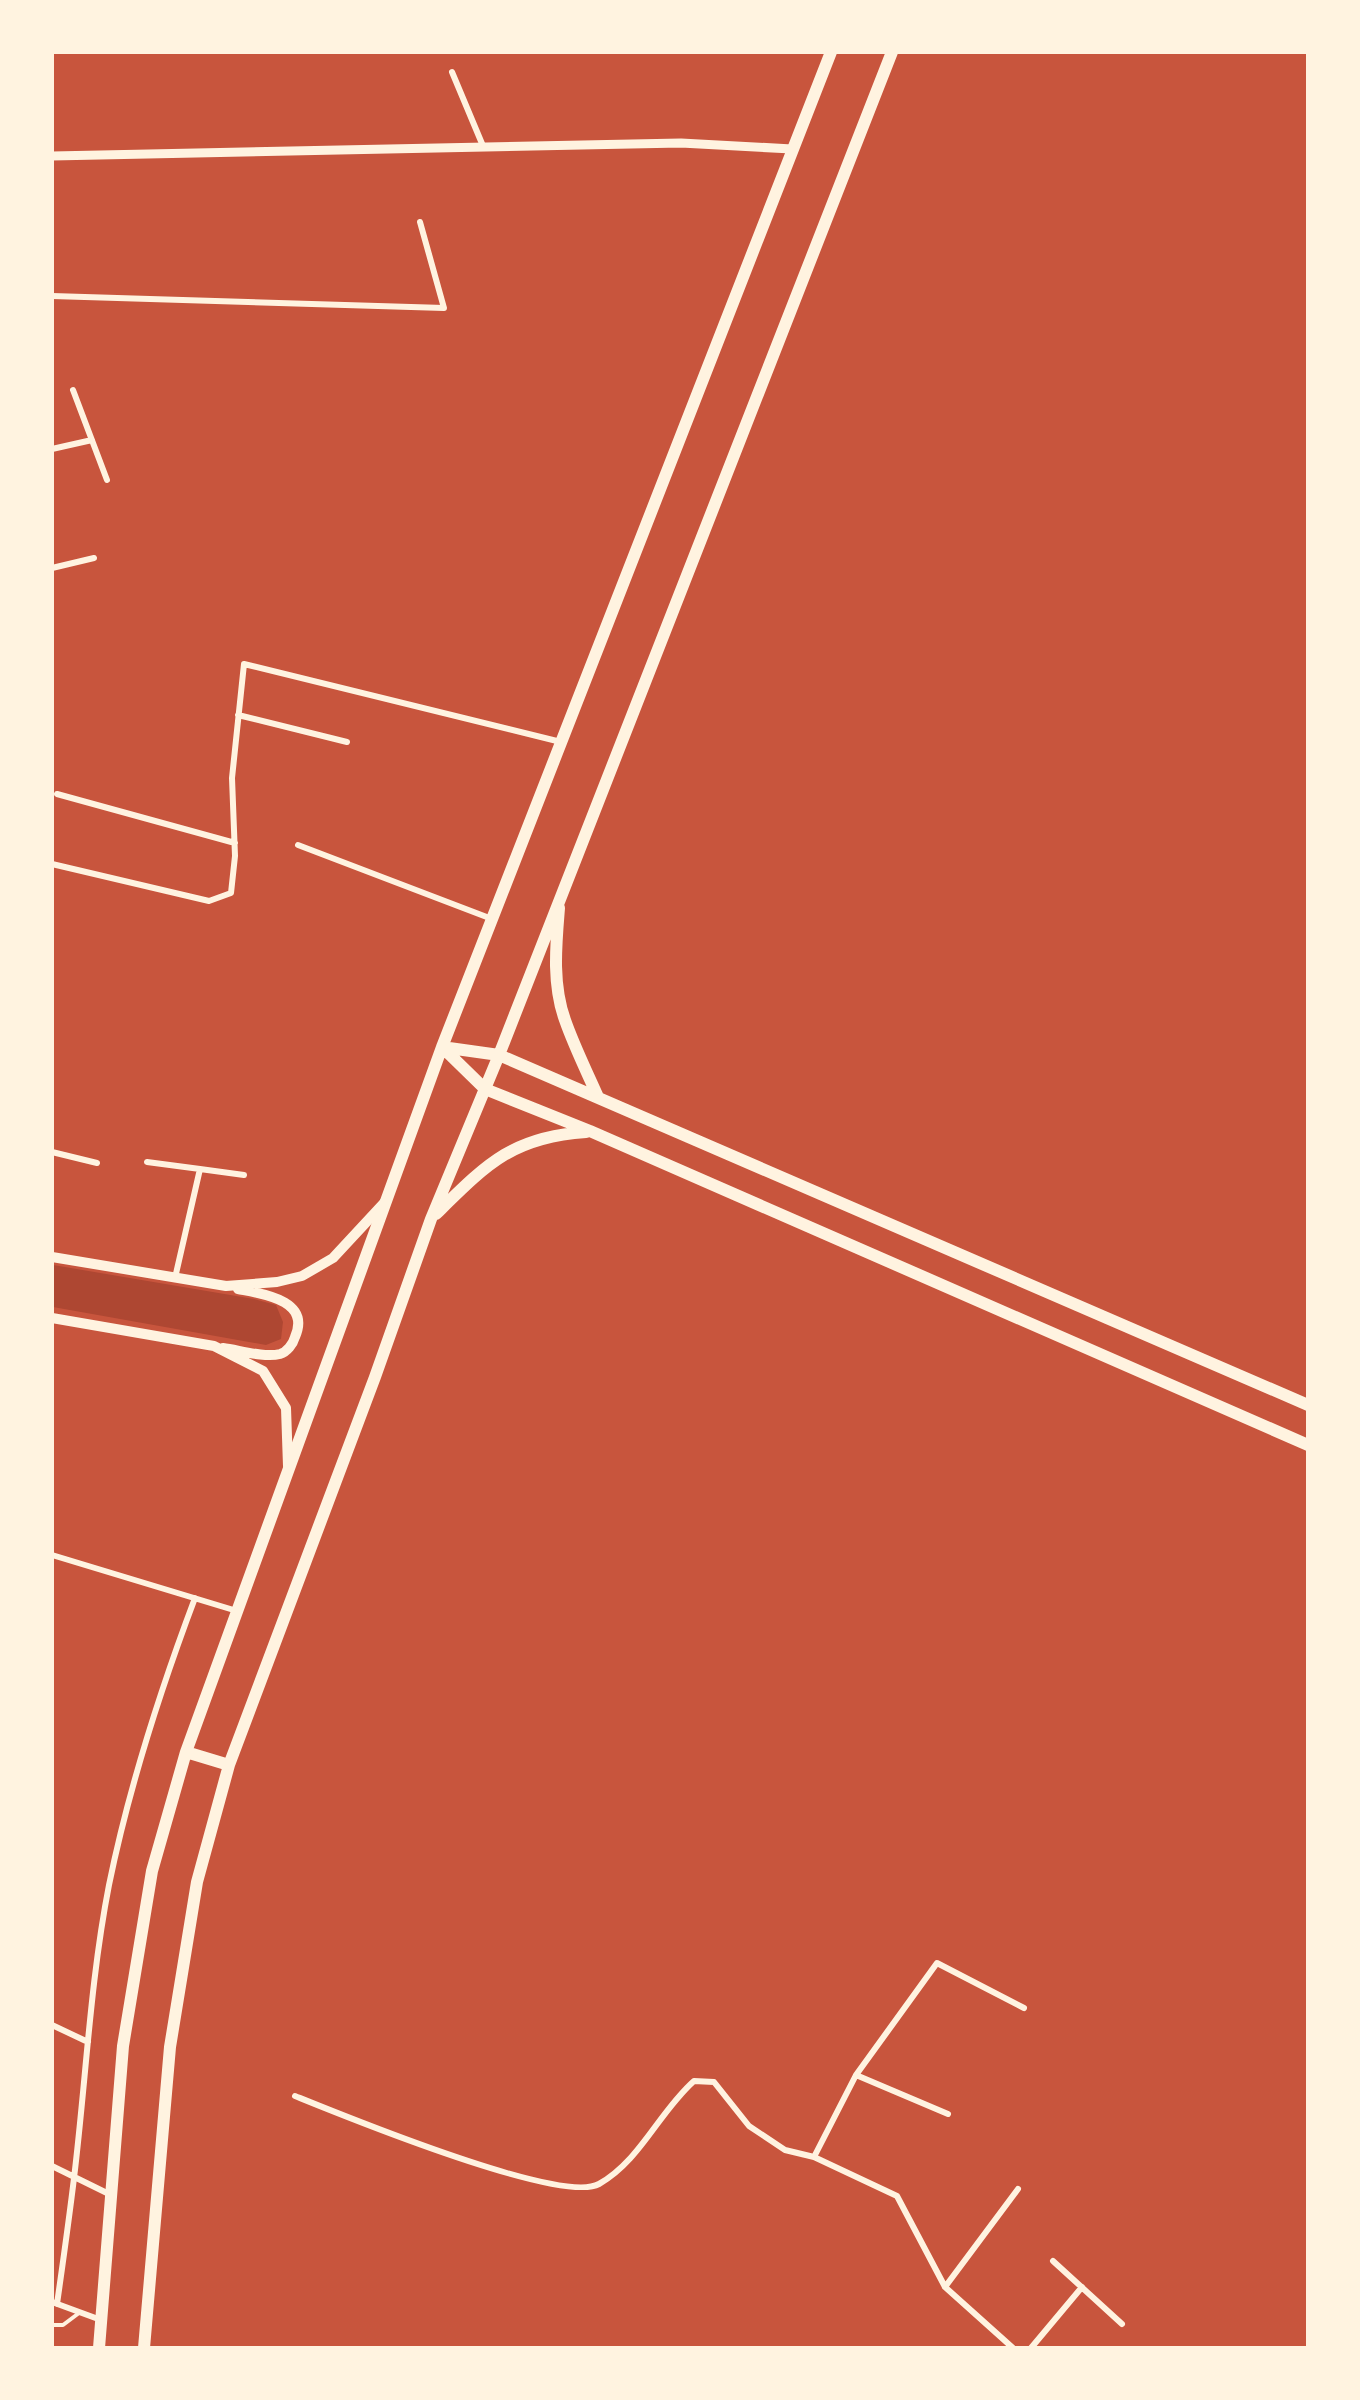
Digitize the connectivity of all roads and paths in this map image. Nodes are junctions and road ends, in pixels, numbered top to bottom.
1 (831, 52) edge
2 (892, 52) edge
3 (452, 72) dead end
4 (483, 146) junction
5 (792, 150) junction
6 (52, 156) edge
7 (420, 222) dead end
8 (52, 296) edge
9 (73, 390) dead end
10 (92, 440) junction
11 (52, 449) edge
12 (107, 480) dead end
13 (94, 558) dead end
14 (52, 568) edge
15 (238, 715) junction
16 (561, 741) junction
17 (346, 742) dead end
18 (57, 794) dead end
19 (235, 843) junction
20 (298, 845) dead end
21 (52, 864) edge
22 (561, 893) junction
23 (492, 919) junction
24 (442, 1047) junction
25 (499, 1055) junction
26 (485, 1089) junction
27 (597, 1097) junction
28 (590, 1131) junction
29 (52, 1152) edge
30 (147, 1162) dead end
31 (97, 1163) dead end
32 (200, 1169) junction
33 (244, 1175) dead end
34 (385, 1202) junction
35 (431, 1219) junction
36 (52, 1257) edge
37 (175, 1278) junction
38 (226, 1286) junction
39 (52, 1318) edge
40 (214, 1346) junction
41 (1308, 1405) edge
42 (1308, 1445) edge
43 (288, 1468) junction
44 (52, 1555) edge
45 (195, 1598) junction
46 (237, 1611) junction
47 (186, 1752) junction
48 (229, 1765) junction
49 (1024, 2008) dead end
50 (52, 2025) edge
51 (88, 2042) junction
52 (856, 2075) junction
53 (295, 2096) dead end
54 (948, 2114) dead end
55 (814, 2157) junction
56 (52, 2166) edge
57 (74, 2178) junction
58 (1018, 2189) dead end
59 (111, 2195) junction
60 (1053, 2261) dead end
61 (945, 2287) junction
62 (1082, 2287) junction
63 (55, 2303) edge
64 (80, 2312) junction
65 (101, 2320) junction
66 (1122, 2324) dead end
67 (52, 2325) edge
68 (144, 2347) edge
69 (99, 2348) edge
70 (1013, 2348) edge
71 (1031, 2348) edge

1 - 5 main road
2 - 22 main road
3 - 4 street
4 - 5 street
4 - 6 street
5 - 16 main road
7 - 8 street
9 - 10 street
10 - 11 street
10 - 12 street
13 - 14 street
15 - 16 street
15 - 17 street
15 - 19 street
16 - 23 main road
18 - 19 street
19 - 21 street
20 - 23 street
22 - 25 main road
22 - 27 main road
23 - 24 main road
24 - 25 main road
24 - 26 main road
24 - 34 main road
25 - 26 main road
25 - 27 main road
26 - 28 main road
26 - 35 main road
27 - 41 main road
28 - 35 main road
28 - 42 main road
29 - 31 street
30 - 32 street
32 - 33 street
32 - 37 street
34 - 38 main road
34 - 43 main road
35 - 48 main road
36 - 37 main road
37 - 38 main road
38 - 40 main road
39 - 40 main road
40 - 43 main road
43 - 46 main road
44 - 45 street
45 - 46 street
45 - 51 street
46 - 47 main road
47 - 48 main road
47 - 59 main road
48 - 68 main road
49 - 52 street
50 - 51 street
51 - 57 street
52 - 54 street
52 - 55 street
53 - 55 street
55 - 61 street
56 - 57 street
57 - 59 street
57 - 63 street
58 - 61 street
59 - 65 main road
60 - 62 street
61 - 70 street
62 - 66 street
62 - 71 street
63 - 64 street
64 - 65 street
64 - 67 lane
65 - 69 main road

